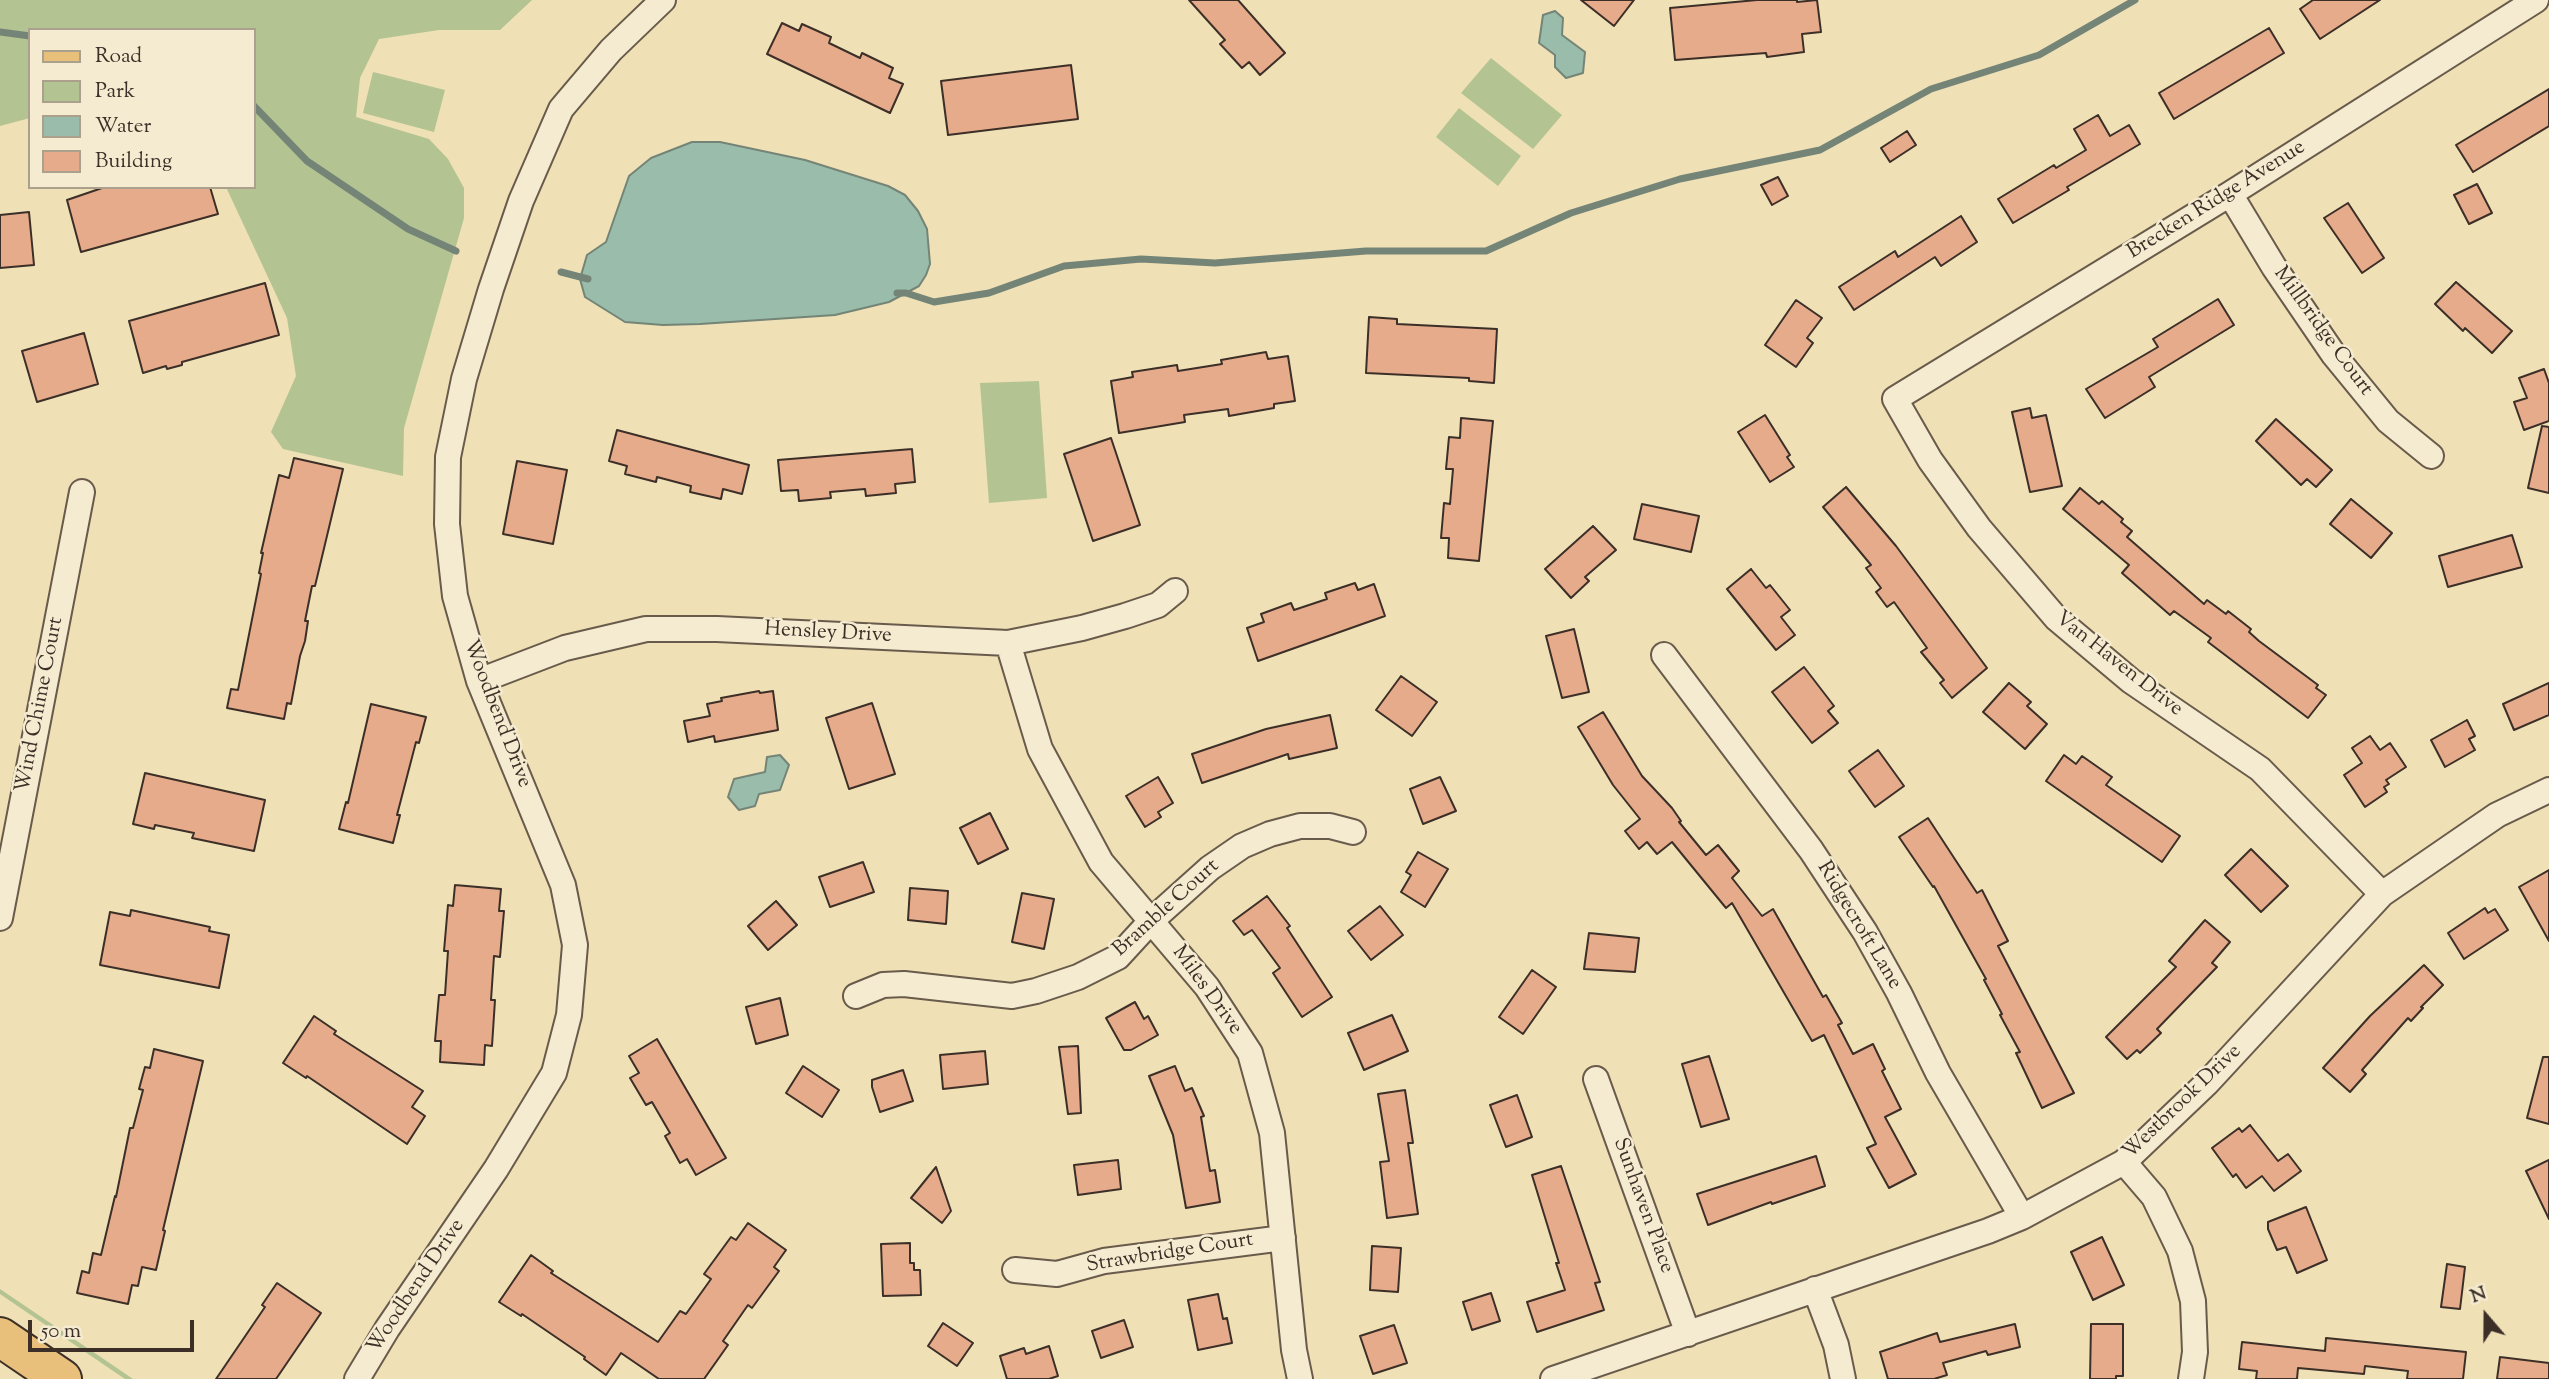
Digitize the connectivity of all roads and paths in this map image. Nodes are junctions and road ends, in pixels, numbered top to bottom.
1 (663, 0) edge
2 (2536, 0) edge
3 (2230, 194) junction
4 (1895, 399) joint
5 (2431, 456) dead end
6 (82, 492) dead end
7 (1175, 591) dead end
8 (1007, 643) junction
9 (1664, 655) dead end
10 (479, 681) junction
11 (2549, 790) edge
12 (1353, 832) dead end
13 (2382, 894) junction
14 (0, 918) edge
15 (1152, 920) junction
16 (856, 996) dead end
17 (1596, 1079) dead end
18 (2124, 1162) junction
19 (2022, 1217) junction
20 (1283, 1238) junction
21 (1015, 1270) dead end
22 (1815, 1289) junction
23 (1688, 1334) junction
24 (0, 1337) edge
25 (62, 1379) edge
26 (357, 1379) edge
27 (1300, 1379) edge
28 (1553, 1379) edge
29 (1843, 1379) edge
30 (2191, 1379) edge

1 - 10 street, Woodbend Drive
2 - 3 street, Brecken Ridge Avenue
3 - 4 street, Brecken Ridge Avenue
3 - 5 street, Millbridge Court
4 - 13 street, Van Haven Drive
6 - 14 street, Wind Chime Court
7 - 8 street, Hensley Drive
8 - 10 street, Hensley Drive
8 - 15 street, Miles Drive
9 - 19 street, Ridgecroft Lane
10 - 26 street, Woodbend Drive
11 - 13 street, Westbrook Drive
12 - 15 street, Bramble Court
13 - 18 street, Westbrook Drive
15 - 16 street, Bramble Court
15 - 20 street, Miles Drive
17 - 23 street, Sunhaven Place
18 - 19 street, Westbrook Drive
18 - 30 street
19 - 22 street, Westbrook Drive
20 - 21 street, Strawbridge Court
20 - 27 street, Miles Drive
22 - 23 street, Westbrook Drive
22 - 29 street
23 - 28 street, Westbrook Drive
24 - 25 main road

